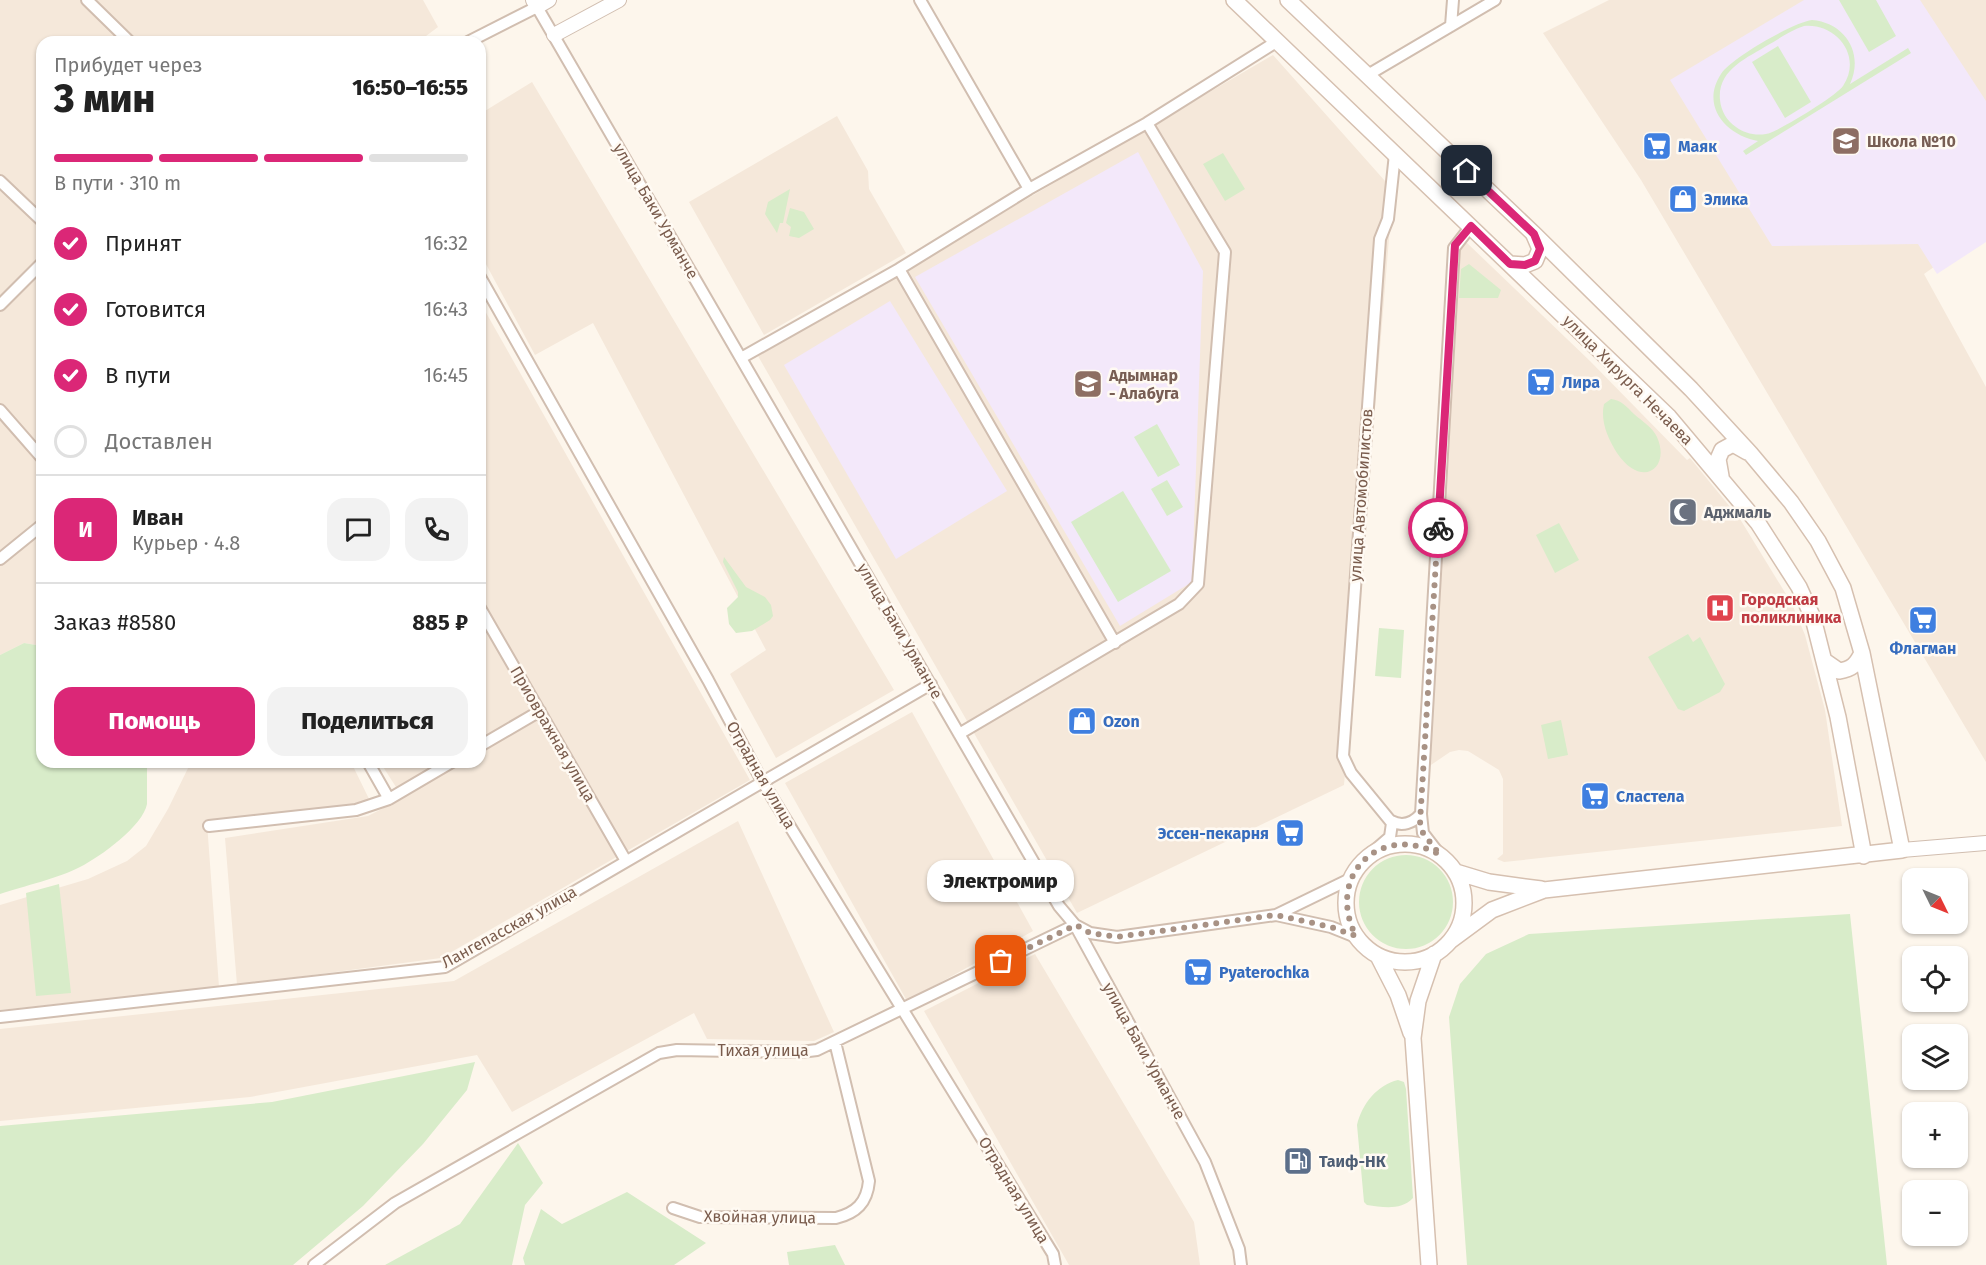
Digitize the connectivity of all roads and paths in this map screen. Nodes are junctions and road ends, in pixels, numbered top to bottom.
1 (87, 0) edge
2 (619, 0) edge
3 (920, 0) edge
4 (1234, 0) edge
5 (1288, 0) edge
6 (1453, 0) edge
7 (1494, 0) edge
8 (540, 2) edge
9 (1451, 26) junction
10 (554, 35) junction
11 (124, 36) edge
12 (479, 36) edge
13 (1276, 42) junction
14 (1366, 76) junction
15 (1147, 123) junction
16 (1395, 154) junction
17 (0, 181) edge
18 (1029, 189) junction
19 (36, 215) edge
20 (1471, 226) junction
21 (1534, 234) junction
22 (1510, 264) junction
23 (36, 269) edge
24 (899, 269) junction
25 (486, 288) edge
26 (0, 305) edge
27 (741, 358) junction
28 (0, 410) edge
29 (36, 451) edge
30 (1750, 453) junction
31 (1721, 476) junction
32 (36, 530) edge
33 (0, 558) edge
34 (486, 618) edge
35 (1115, 643) junction
36 (1862, 652) junction
37 (1826, 663) junction
38 (931, 684) junction
39 (540, 711) junction
40 (959, 734) junction
41 (486, 742) edge
42 (371, 768) edge
43 (442, 768) edge
44 (762, 781) junction
45 (389, 799) junction
46 (1421, 814) junction
47 (1392, 821) junction
48 (209, 826) dead end
49 (1986, 843) edge
50 (1902, 850) junction
51 (1440, 855) junction
52 (1368, 856) junction
53 (1864, 856) junction
54 (626, 861) junction
55 (1456, 872) junction
56 (1350, 879) junction
57 (1544, 890) junction
58 (1276, 915) junction
59 (1076, 925) junction
60 (1356, 936) junction
61 (1450, 941) junction
62 (1434, 954) junction
63 (1378, 956) junction
64 (904, 1008) junction
65 (0, 1017) edge
66 (1413, 1038) junction
67 (835, 1042) junction
68 (673, 1208) dead end
69 (314, 1265) edge
70 (1054, 1265) edge
71 (1240, 1265) edge
72 (1429, 1265) edge

1 - 11 street
2 - 10 street
3 - 18 street
4 - 13 main road, улица Хирурга Нечаева
5 - 14 main road
6 - 9 street
7 - 9 street
8 - 10 street, улица Баки Урманче
8 - 12 street
9 - 14 street
10 - 27 street, улица Баки Урманче
13 - 15 street
13 - 16 main road, улица Хирурга Нечаева
14 - 21 main road
15 - 18 street
15 - 35 street
16 - 20 main road, улица Хирурга Нечаева
16 - 47 street, улица Автомобилистов
17 - 19 street
18 - 24 street
20 - 22 main road, улица Хирурга Нечаева
20 - 46 street
21 - 22 main road
21 - 30 main road
22 - 31 main road, улица Хирурга Нечаева
23 - 26 street
24 - 27 street
24 - 35 street
25 - 44 street, Отрадная улица
27 - 38 street, улица Баки Урманче
28 - 29 street
30 - 31 main road
30 - 36 main road
31 - 37 main road, улица Хирурга Нечаева
32 - 33 street
34 - 39 street, Приовражная улица
35 - 40 street
36 - 37 main road
36 - 50 main road
37 - 53 main road, улица Хирурга Нечаева
38 - 40 street, улица Баки Урманче
38 - 44 street, Лангепасская улица
39 - 41 street
39 - 54 street, Приовражная улица
40 - 59 street, улица Баки Урманче
42 - 45 street
43 - 45 street
44 - 54 street, Лангепасская улица
44 - 64 street, Отрадная улица
45 - 48 street
46 - 47 street
46 - 51 street
47 - 52 street
49 - 50 street
50 - 53 main road
51 - 52 main road
51 - 55 main road
52 - 56 main road
53 - 57 main road
54 - 65 street, Лангепасская улица
55 - 57 main road
55 - 61 main road
56 - 58 street
56 - 60 main road
57 - 61 main road
58 - 59 street
58 - 60 street
59 - 64 street, Тихая улица
59 - 71 street, улица Баки Урманче
60 - 63 main road
61 - 62 main road
62 - 63 main road
62 - 66 main road
63 - 66 main road
64 - 67 street, Тихая улица
64 - 70 street, Отрадная улица
66 - 72 main road
67 - 68 street, Хвойная улица
67 - 69 street, Тихая улица

